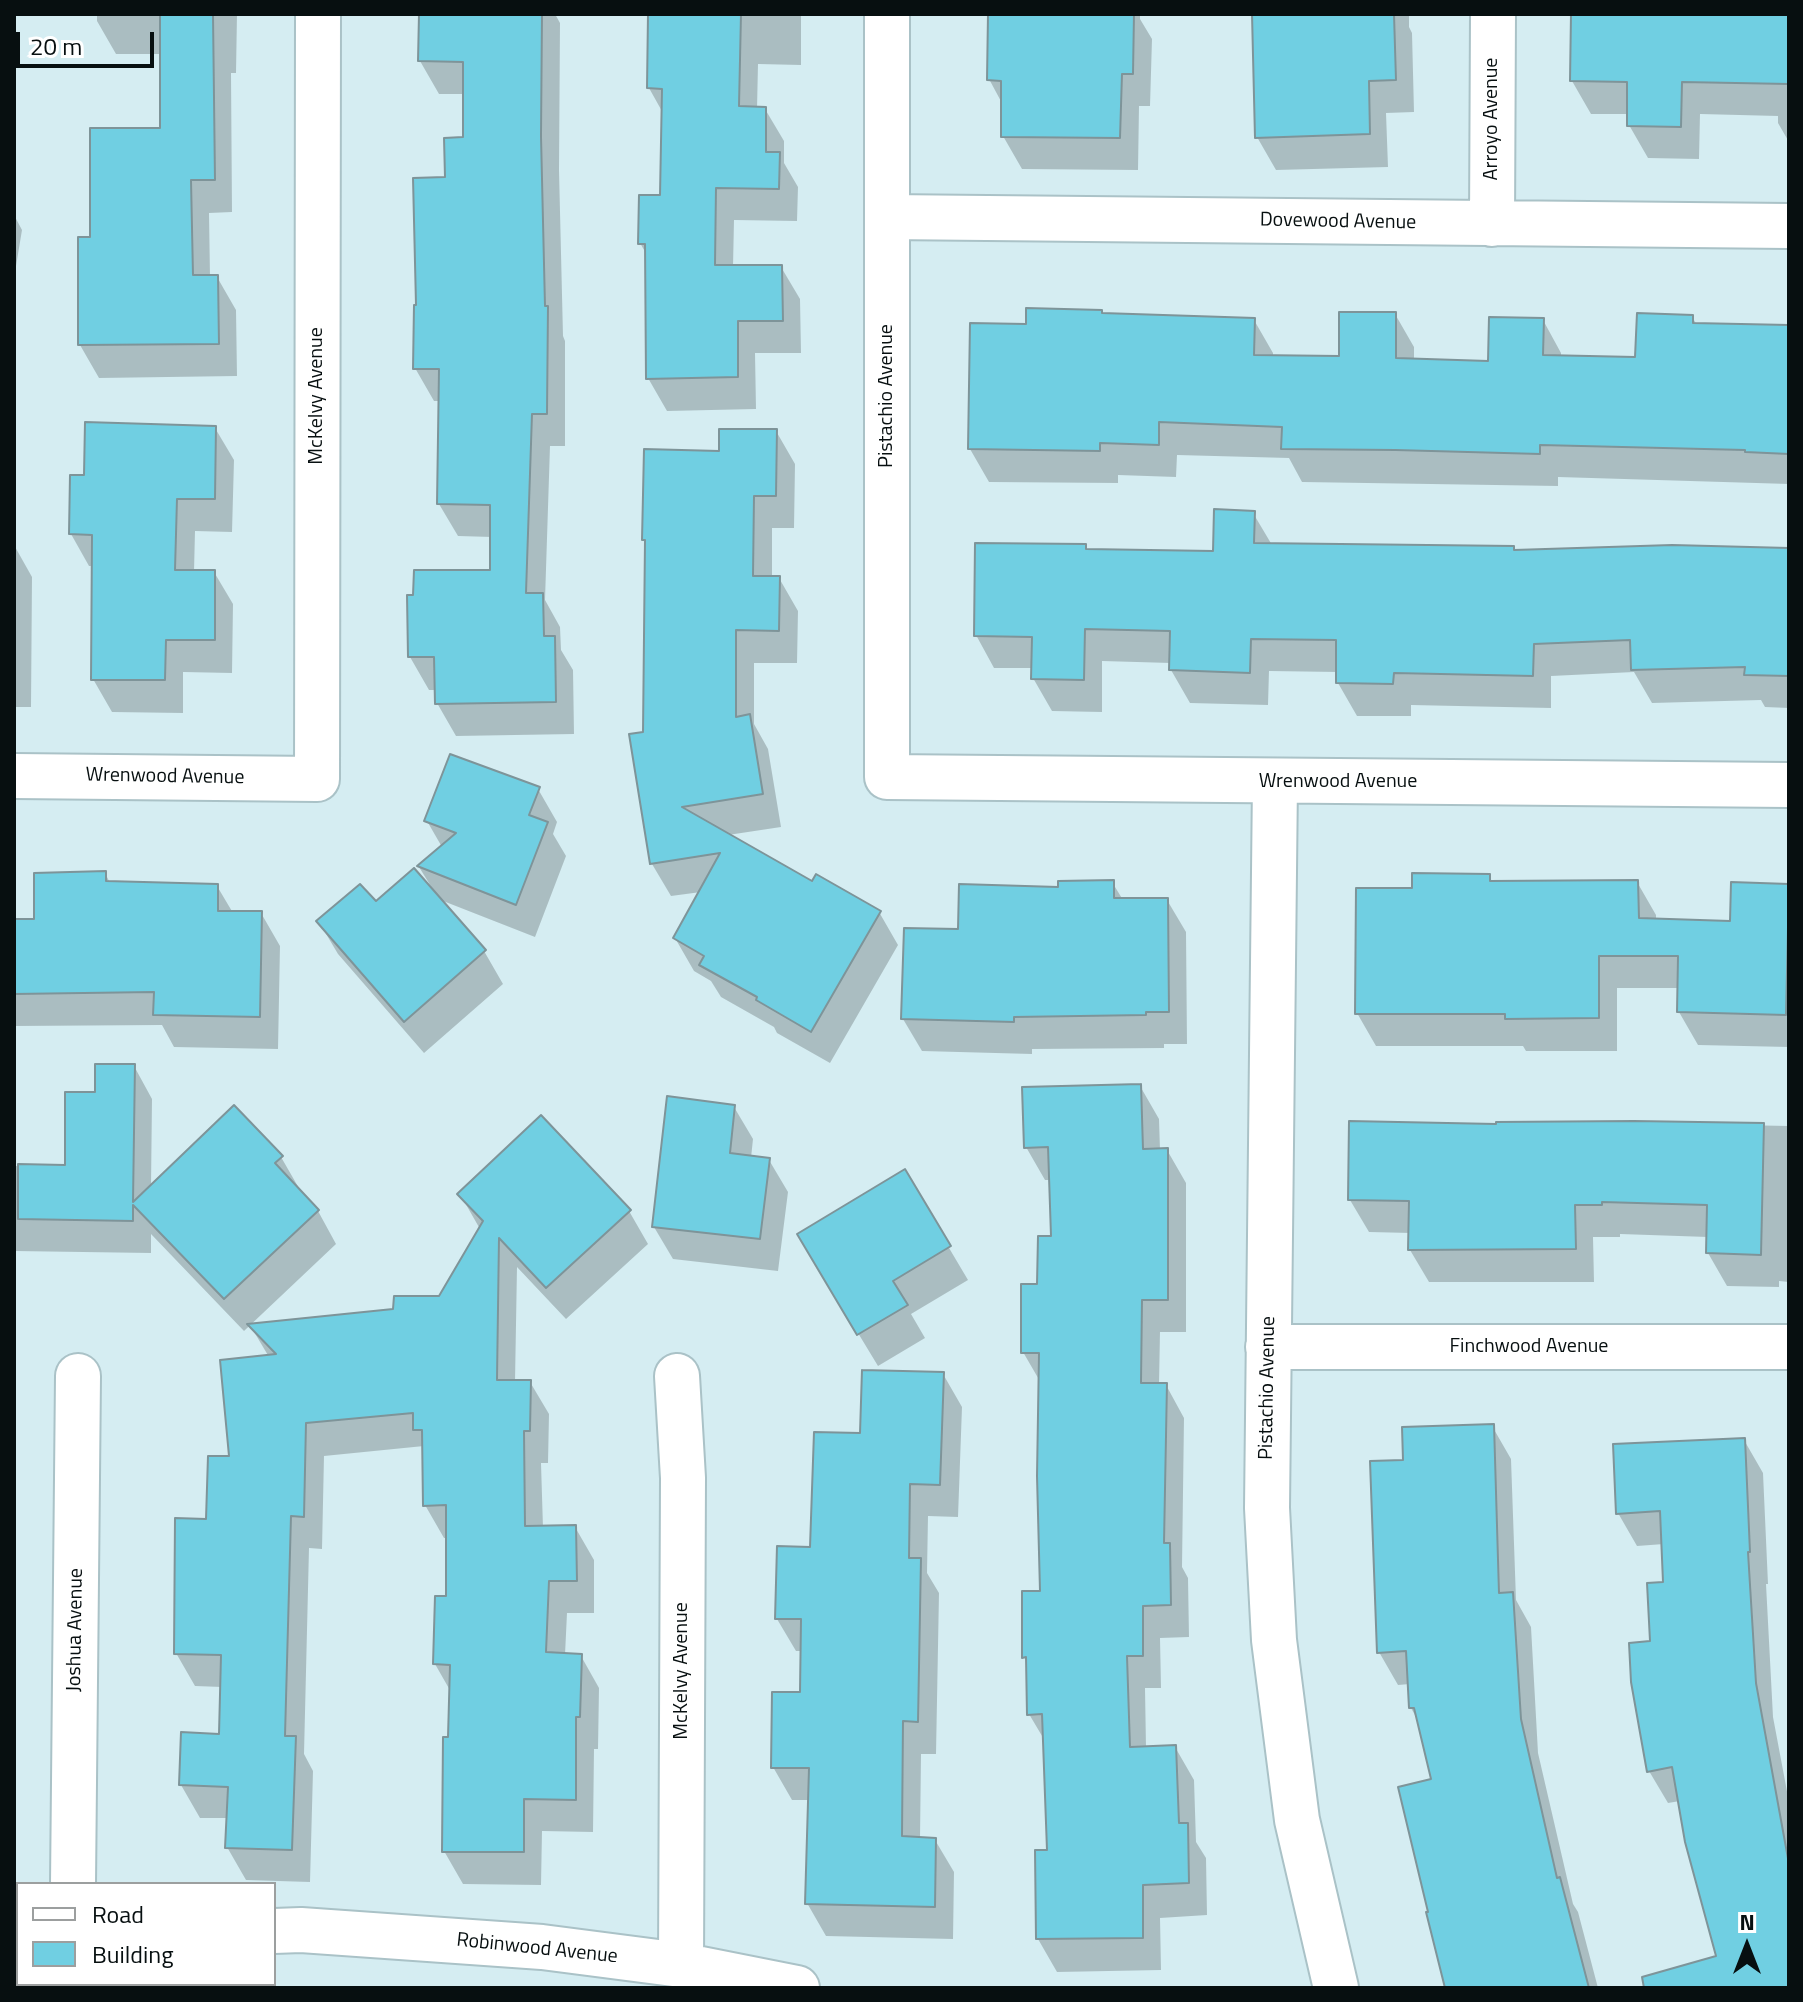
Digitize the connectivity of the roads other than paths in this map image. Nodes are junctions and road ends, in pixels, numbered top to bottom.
1 (318, 14) edge
2 (887, 14) edge
3 (1493, 14) edge
4 (887, 217) junction
5 (1492, 224) junction
6 (1789, 226) edge
7 (14, 776) edge
8 (887, 777) joint
9 (317, 779) joint
10 (1275, 781) junction
11 (1789, 785) edge
12 (1268, 1347) junction
13 (1789, 1347) edge
14 (78, 1376) dead end
15 (677, 1376) dead end
16 (73, 1882) edge
17 (276, 1931) edge
18 (681, 1965) junction
19 (797, 1988) edge
20 (1336, 1988) edge

1 - 9 street, McKelvy Avenue
2 - 4 street, Pistachio Avenue
3 - 5 street, Arroyo Avenue
4 - 5 street, Dovewood Avenue
4 - 8 street, Pistachio Avenue
5 - 6 street, Dovewood Avenue
7 - 9 street, Wrenwood Avenue
8 - 10 street, Wrenwood Avenue
10 - 11 street, Wrenwood Avenue
10 - 12 street, Pistachio Avenue
12 - 13 street, Finchwood Avenue
12 - 20 street, Pistachio Avenue
14 - 16 street, Joshua Avenue
15 - 18 street, McKelvy Avenue
17 - 18 street, Robinwood Avenue
18 - 19 street, Robinwood Avenue

